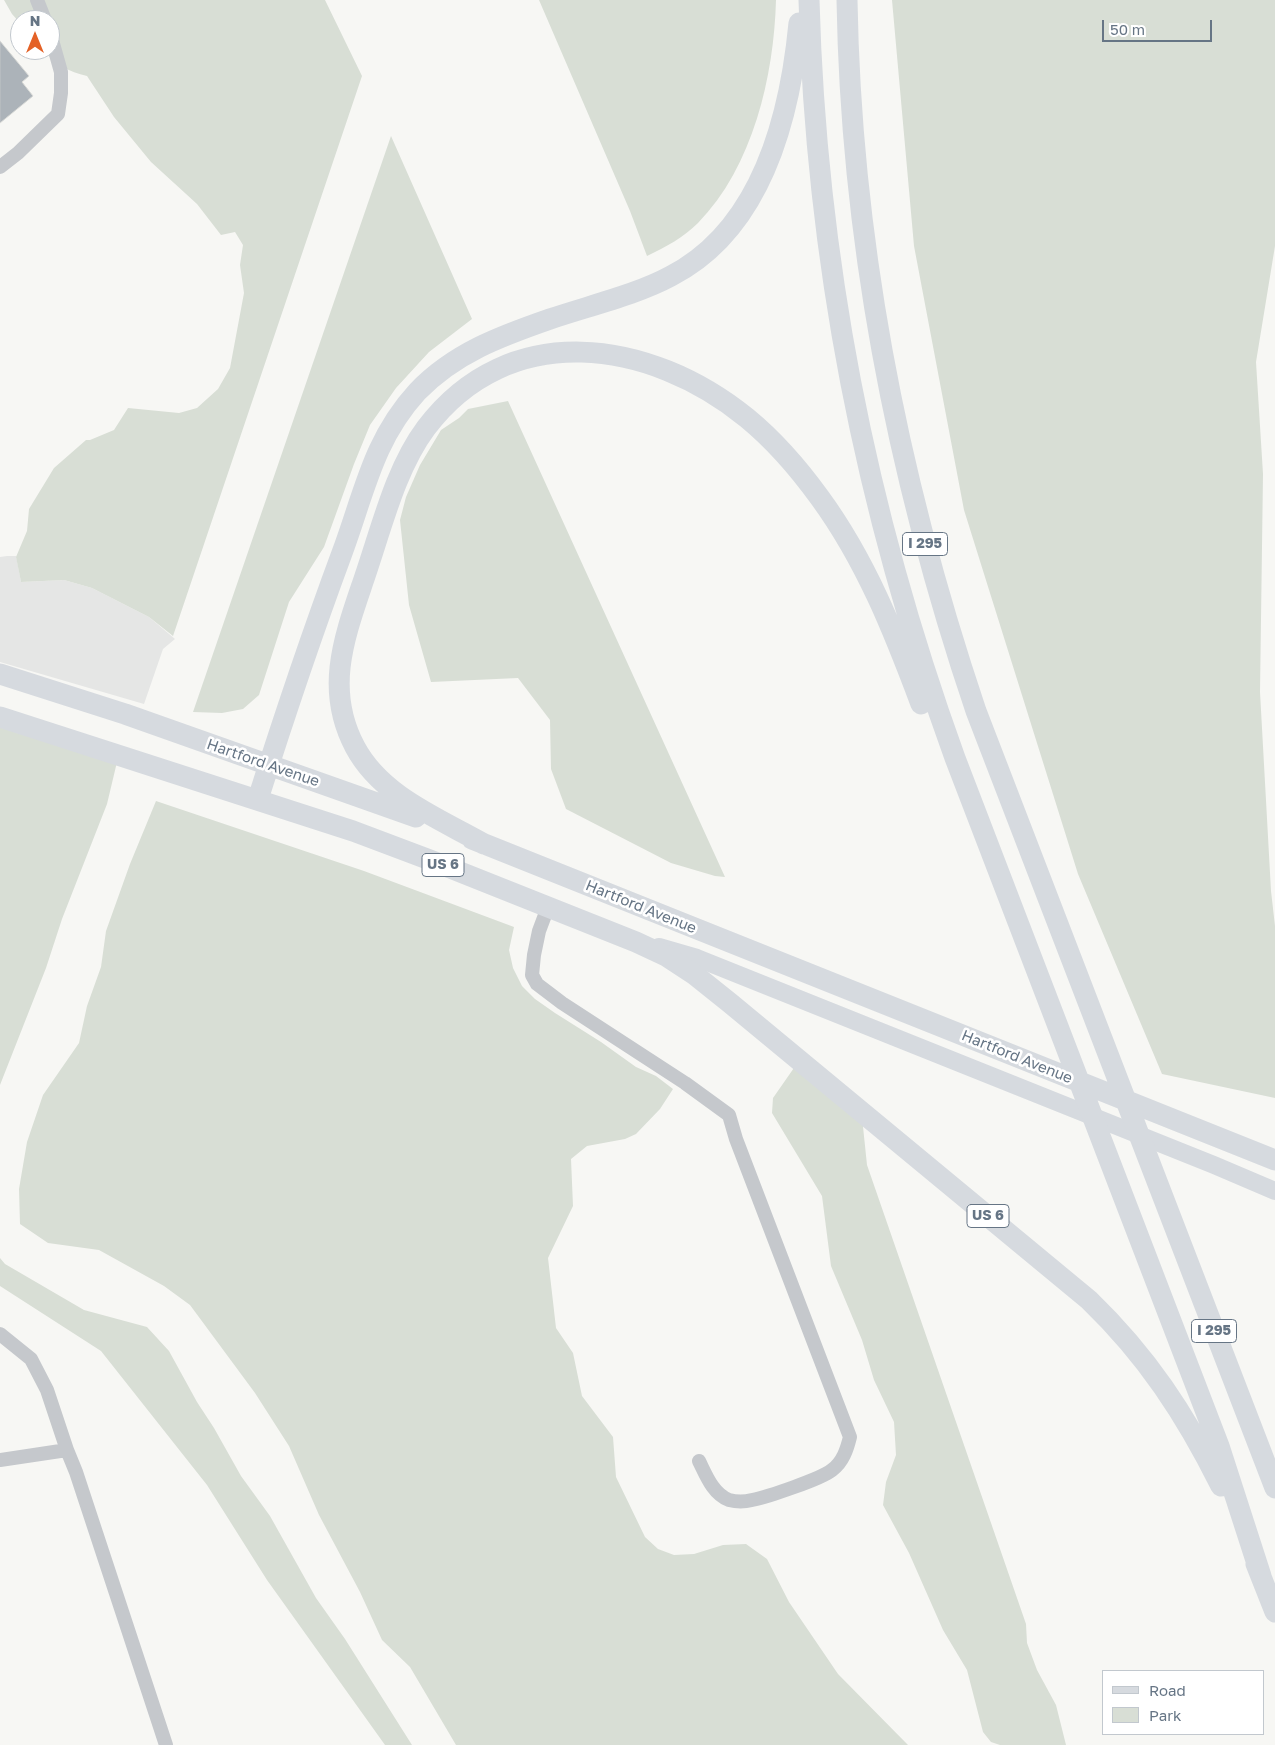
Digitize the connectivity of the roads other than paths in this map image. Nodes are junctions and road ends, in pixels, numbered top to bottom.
1 (801, 0) edge
2 (809, 0) edge
3 (846, 0) edge
4 (58, 60) edge
5 (0, 167) edge
6 (0, 674) edge
7 (0, 717) edge
8 (268, 765) junction
9 (258, 800) junction
10 (484, 844) junction
11 (1002, 881) junction
12 (548, 907) junction
13 (625, 938) junction
14 (1275, 1160) edge
15 (1275, 1191) edge
16 (0, 1334) edge
17 (67, 1450) junction
18 (0, 1460) edge
19 (699, 1461) dead end
20 (1275, 1488) edge
21 (1261, 1576) junction
22 (1275, 1612) edge
23 (166, 1745) edge

1 - 8 highway
2 - 11 highway
3 - 20 highway, I 295
4 - 5 lane
6 - 8 highway, Hartford Avenue / US 6
7 - 9 highway, Hartford Avenue / US 6
8 - 9 highway
8 - 10 highway, Hartford Avenue / US 6
9 - 12 highway, Hartford Avenue / US 6
10 - 11 highway
10 - 14 highway, Hartford Avenue / US 6
11 - 21 highway
12 - 13 highway, Hartford Avenue / US 6
12 - 19 lane
13 - 15 main road, Hartford Avenue
13 - 21 highway, US 6
16 - 17 lane
17 - 18 lane
17 - 23 lane
21 - 22 highway, US 6

